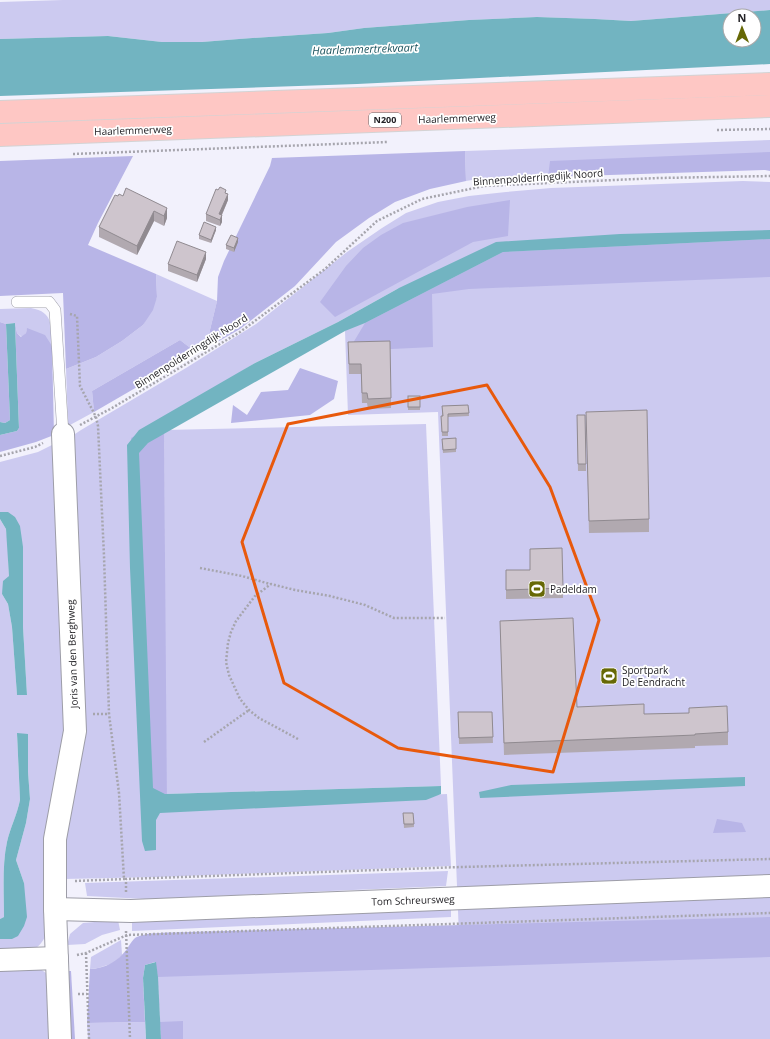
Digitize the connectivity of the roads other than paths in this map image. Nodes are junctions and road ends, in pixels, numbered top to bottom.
1 (770, 84) edge
2 (770, 106) edge
3 (0, 112) edge
4 (0, 135) edge
5 (17, 302) dead end
6 (63, 434) joint
7 (770, 886) edge
8 (56, 909) junction
9 (57, 958) junction
10 (0, 960) edge
11 (60, 1039) edge

1 - 3 main road, N200
2 - 4 main road, Haarlemmerweg / N200
5 - 6 lane, Joris van den Berghweg
6 - 8 street, Joris van den Berghweg
7 - 8 street, Tom Schreursweg
8 - 9 street, Joris van den Berghweg
9 - 10 street
9 - 11 street, Joris van den Berghweg

